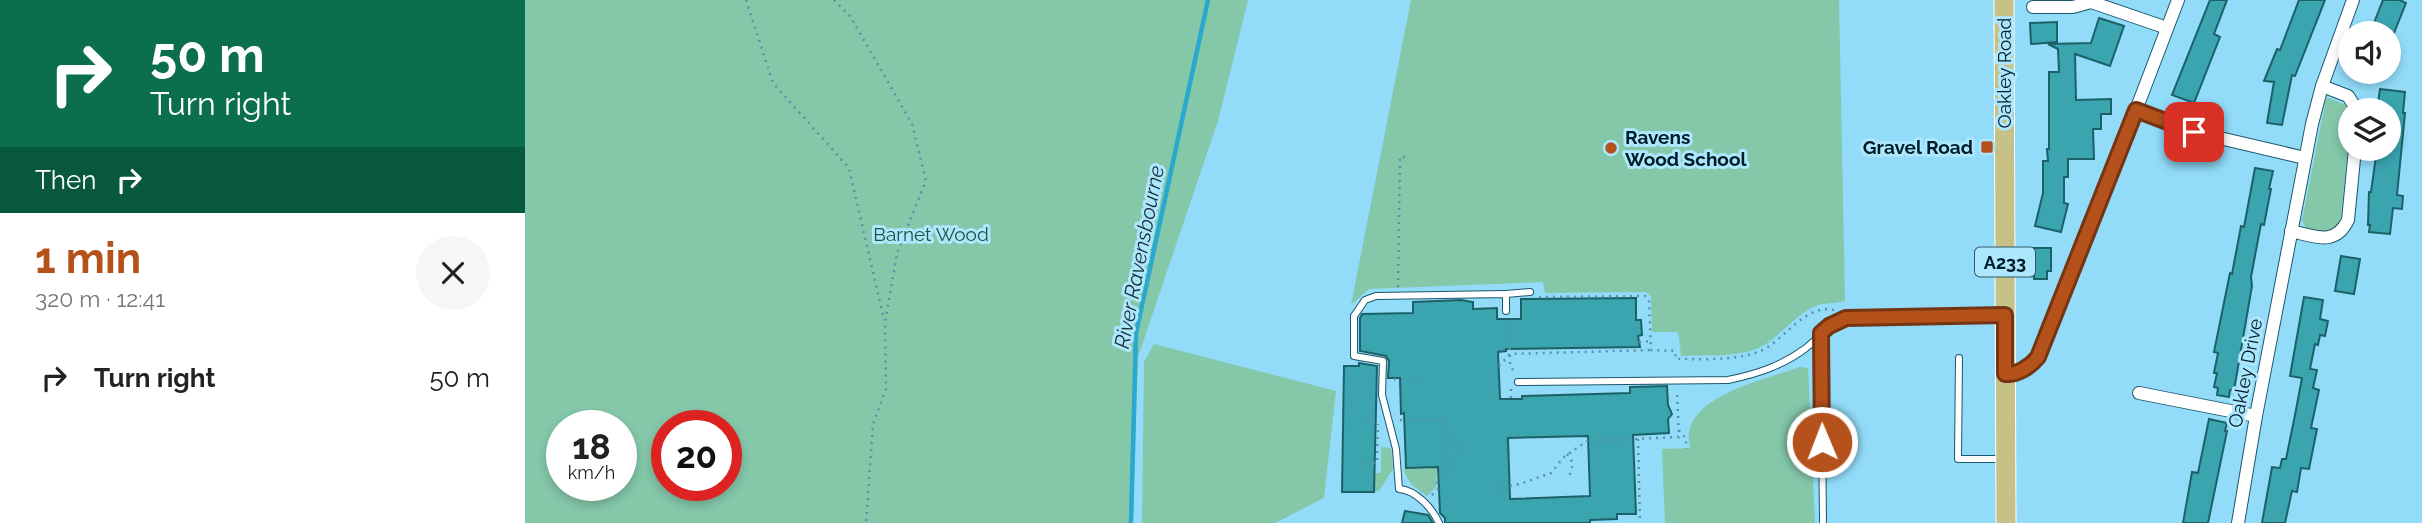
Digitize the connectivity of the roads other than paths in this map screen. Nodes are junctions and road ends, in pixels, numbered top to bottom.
1 (2004, 0) edge
2 (2178, 0) edge
3 (2353, 0) edge
4 (2033, 8) dead end
5 (2167, 28) junction
6 (2322, 86) junction
7 (2349, 98) edge
8 (2136, 110) junction
9 (2305, 158) junction
10 (2354, 161) edge
11 (2291, 231) junction
12 (1530, 292) road end
13 (1506, 293) junction
14 (1506, 310) road end
15 (2005, 315) junction
16 (1821, 333) junction
17 (1959, 358) dead end
18 (2005, 374) junction
19 (1518, 382) road end
20 (2139, 393) dead end
21 (2256, 416) junction
22 (2005, 459) junction
23 (1439, 523) edge
24 (1823, 523) edge
25 (2006, 523) edge
26 (2238, 523) edge

1 - 15 main road, Oakley Road / A233
2 - 5 street
3 - 6 street, Oakley Drive
4 - 5 street
5 - 8 street
6 - 7 street
6 - 9 street, Oakley Drive
8 - 9 street
8 - 18 street
9 - 11 street, Oakley Drive
10 - 11 street
11 - 21 street, Oakley Drive
12 - 13 lane
13 - 14 lane
13 - 23 lane
15 - 16 lane
15 - 18 main road, Oakley Road / A233
16 - 19 lane
16 - 24 lane
17 - 22 lane
18 - 22 main road, Oakley Road / A233
20 - 21 street
21 - 26 street, Oakley Drive
22 - 25 main road, Oakley Road / A233

